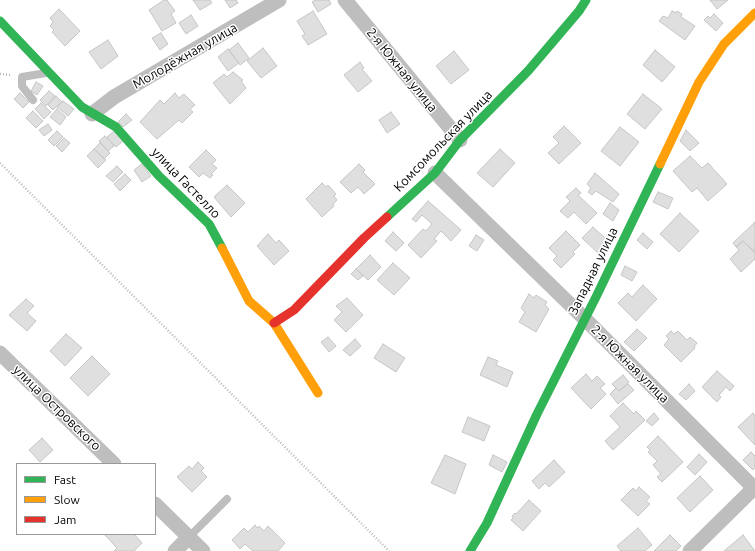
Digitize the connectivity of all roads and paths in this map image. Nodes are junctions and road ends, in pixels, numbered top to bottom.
1 (279, 0) edge
2 (345, 0) edge
3 (586, 0) edge
4 (755, 14) edge
5 (0, 21) edge
6 (49, 73) junction
7 (33, 100) dead end
8 (92, 114) junction
9 (460, 140) junction
10 (0, 163) edge
11 (435, 173) junction
12 (584, 318) junction
13 (274, 323) junction
14 (0, 353) edge
15 (318, 393) dead end
16 (113, 463) edge
17 (755, 488) edge
18 (227, 499) dead end
19 (156, 505) edge
20 (189, 537) junction
21 (176, 551) edge
22 (203, 551) edge
23 (389, 551) edge
24 (470, 551) edge
25 (690, 551) edge

1 - 8 street, Молодёжная улица
2 - 9 street, 2-я Южная улица
3 - 9 street, Комсомольская улица
4 - 12 street, Западная улица
5 - 6 street, улица Гастелло
6 - 7 lane
6 - 8 street, улица Гастелло
8 - 13 street, улица Гастелло
9 - 11 street, Комсомольская улица
10 - 23 path
11 - 12 street, 2-я Южная улица
11 - 13 street, Комсомольская улица
12 - 17 street, 2-я Южная улица
12 - 24 street, Западная улица
13 - 15 street, улица Гастелло
14 - 16 street, улица Островского
17 - 25 street
18 - 20 lane
19 - 20 street
20 - 21 street
20 - 22 street

